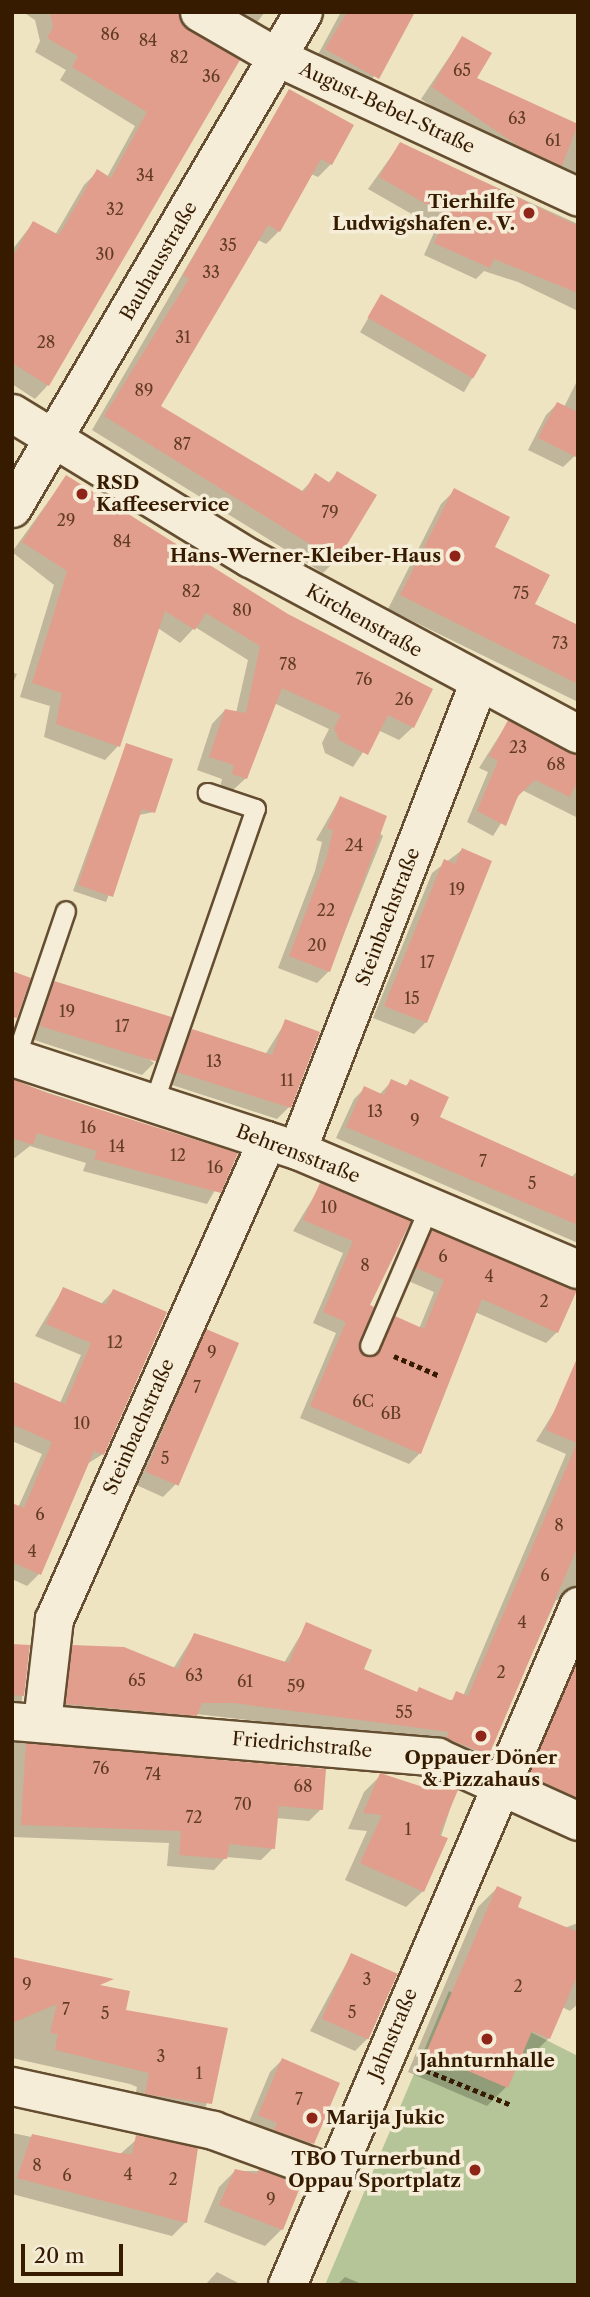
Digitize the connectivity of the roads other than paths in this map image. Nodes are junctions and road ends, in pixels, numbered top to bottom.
1 (199, 12) edge
2 (303, 12) edge
3 (277, 57) junction
4 (578, 197) edge
5 (12, 413) edge
6 (55, 439) junction
7 (12, 508) edge
8 (478, 684) junction
9 (578, 733) edge
10 (208, 793) dead end
11 (66, 911) dead end
12 (14, 1057) edge
13 (153, 1102) junction
14 (282, 1145) junction
15 (430, 1206) junction
16 (578, 1269) edge
17 (370, 1346) road end
18 (578, 1605) edge
19 (27, 1721) edge
20 (501, 1784) junction
21 (578, 1822) edge
22 (12, 2086) edge
23 (333, 2174) junction
24 (287, 2285) edge

1 - 3 street, August-Bebel-Straße
2 - 3 street, Bauhausstraße
3 - 4 street, August-Bebel-Straße
3 - 6 street, Bauhausstraße
5 - 6 street, Kirchenstraße
6 - 7 street, Bauhausstraße
6 - 8 street, Kirchenstraße
8 - 9 street, Kirchenstraße
8 - 14 street, Steinbachstraße
10 - 13 lane
11 - 12 lane
12 - 13 street, Behrensstraße
13 - 14 street, Behrensstraße
14 - 15 street, Behrensstraße
14 - 19 street, Steinbachstraße
15 - 16 street, Behrensstraße
15 - 17 lane
18 - 20 street, Jahnstraße
19 - 20 street, Friedrichstraße
20 - 21 street, Friedrichstraße
20 - 23 street, Jahnstraße
22 - 23 street
23 - 24 street, Jahnstraße

